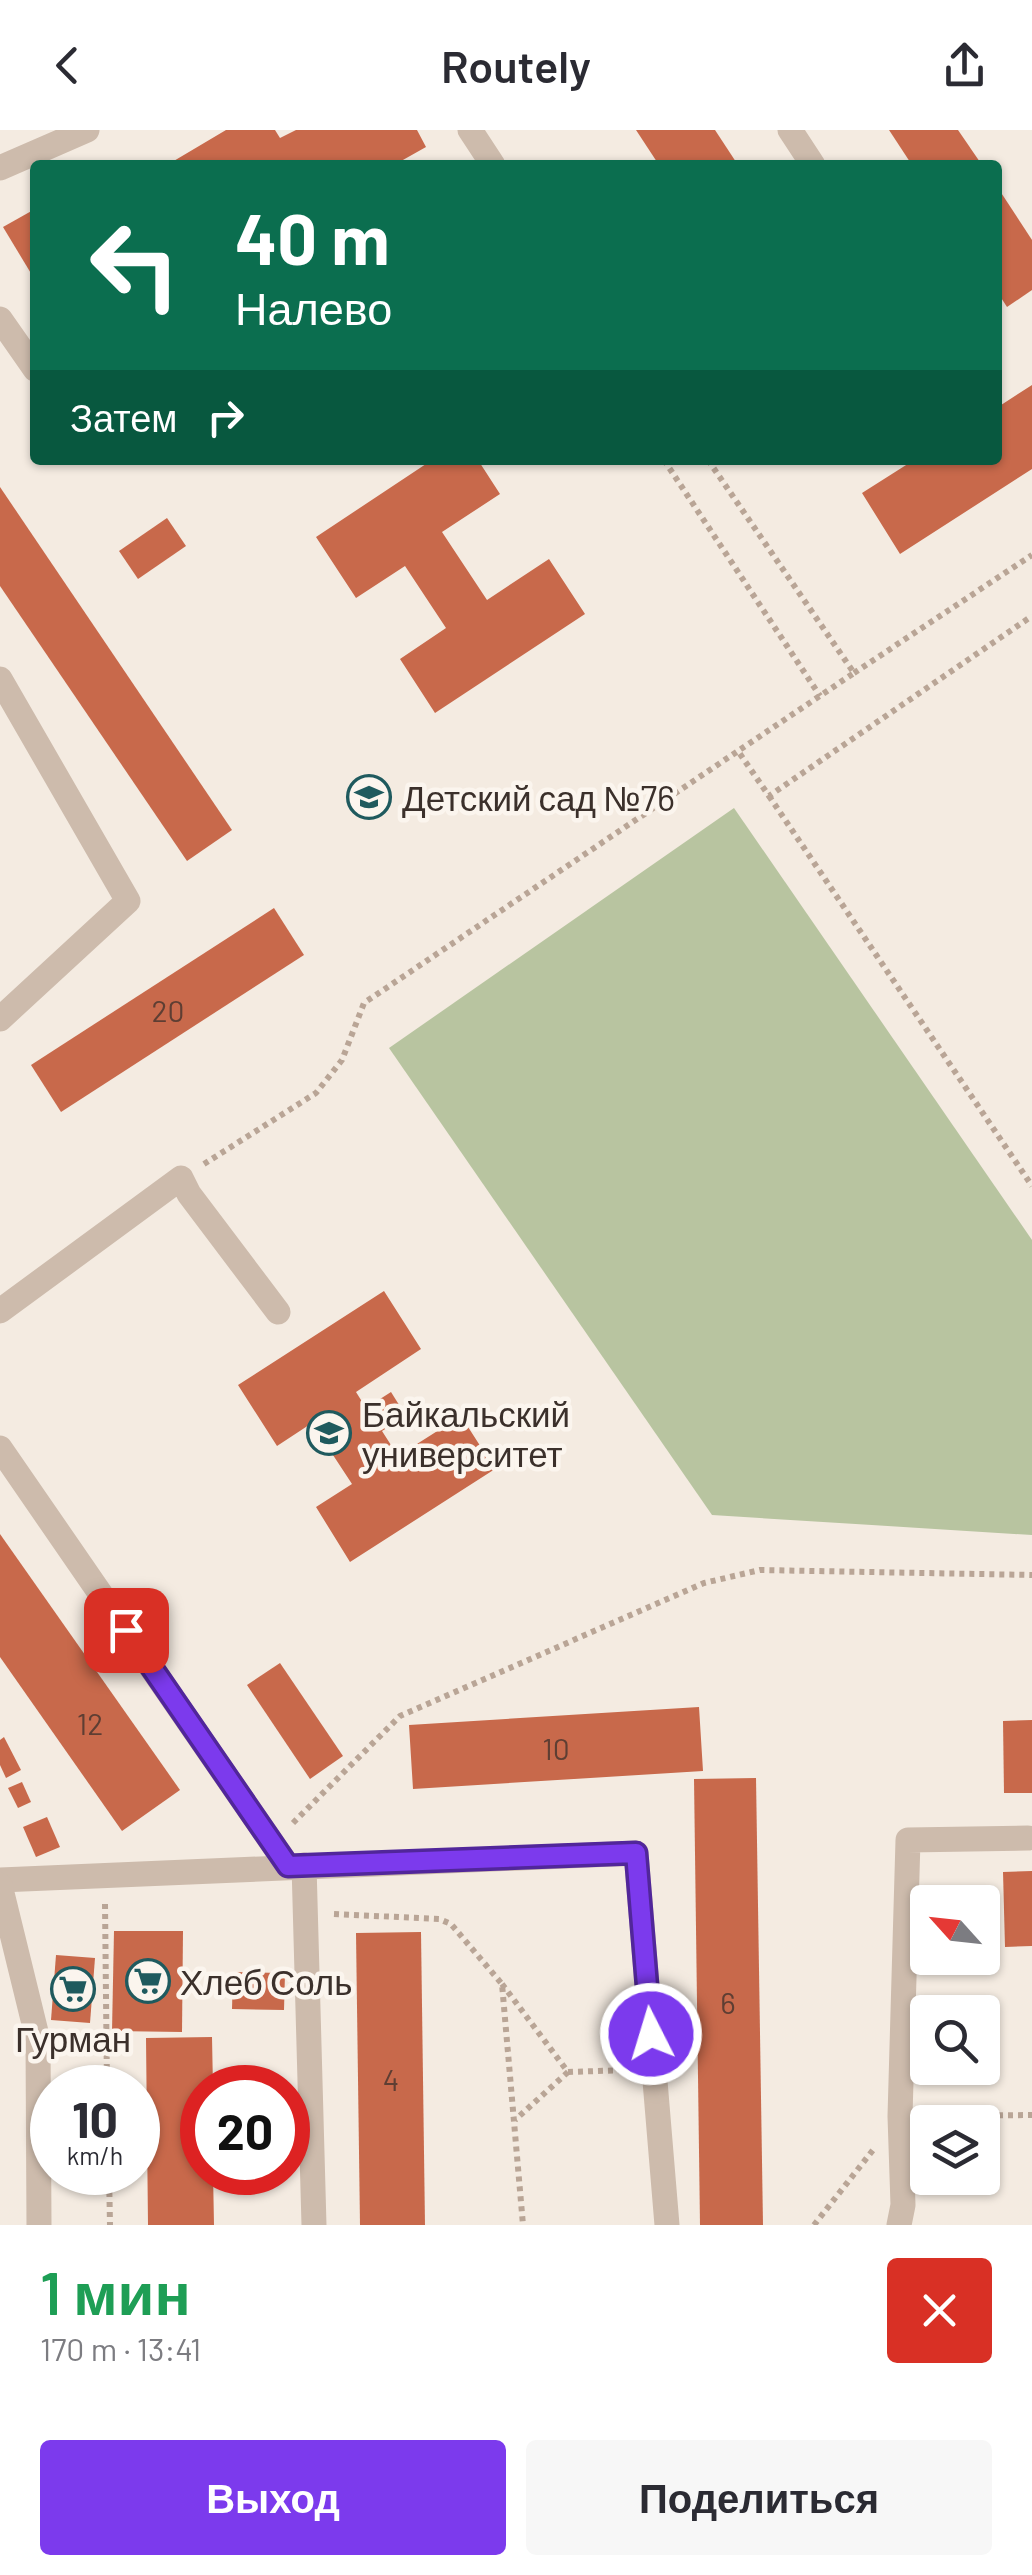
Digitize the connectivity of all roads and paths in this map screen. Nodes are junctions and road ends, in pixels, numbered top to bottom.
1 (87, 130) edge
2 (470, 130) edge
3 (790, 130) edge
4 (490, 160) edge
5 (809, 160) edge
6 (0, 168) edge
7 (0, 320) edge
8 (30, 362) edge
9 (667, 465) edge
10 (711, 465) edge
11 (1032, 555) edge
12 (1032, 616) edge
13 (854, 673) junction
14 (0, 679) edge
15 (820, 696) junction
16 (738, 751) junction
17 (768, 796) junction
18 (0, 1019) edge
19 (181, 1178) junction
20 (1032, 1186) edge
21 (0, 1312) edge
22 (278, 1312) dead end
23 (0, 1448) edge
24 (1032, 1576) edge
25 (1028, 1838) dead end
26 (273, 1843) junction
27 (296, 1866) junction
28 (105, 1875) junction
29 (0, 1883) edge
30 (305, 1912) junction
31 (502, 1984) junction
32 (107, 2065) edge
33 (654, 2070) junction
34 (568, 2072) junction
35 (514, 2121) junction
36 (109, 2195) edge
37 (39, 2225) edge
38 (110, 2225) edge
39 (314, 2225) edge
40 (523, 2225) edge
41 (667, 2225) edge
42 (899, 2225) edge

1 - 6 street
2 - 4 street
3 - 5 street
7 - 8 street
9 - 15 path
10 - 13 path
11 - 13 path
12 - 17 path
13 - 15 path
14 - 18 street
15 - 16 path
16 - 17 path
16 - 19 path
17 - 20 path
19 - 21 street
19 - 22 street
23 - 26 street
24 - 26 path
25 - 42 street
26 - 27 street
27 - 28 street
27 - 30 street
27 - 33 street
28 - 29 street
28 - 32 path
29 - 37 street
30 - 31 path
30 - 39 street
31 - 34 path
31 - 35 path
33 - 34 path
33 - 41 street
34 - 35 path
35 - 40 path
36 - 38 path

